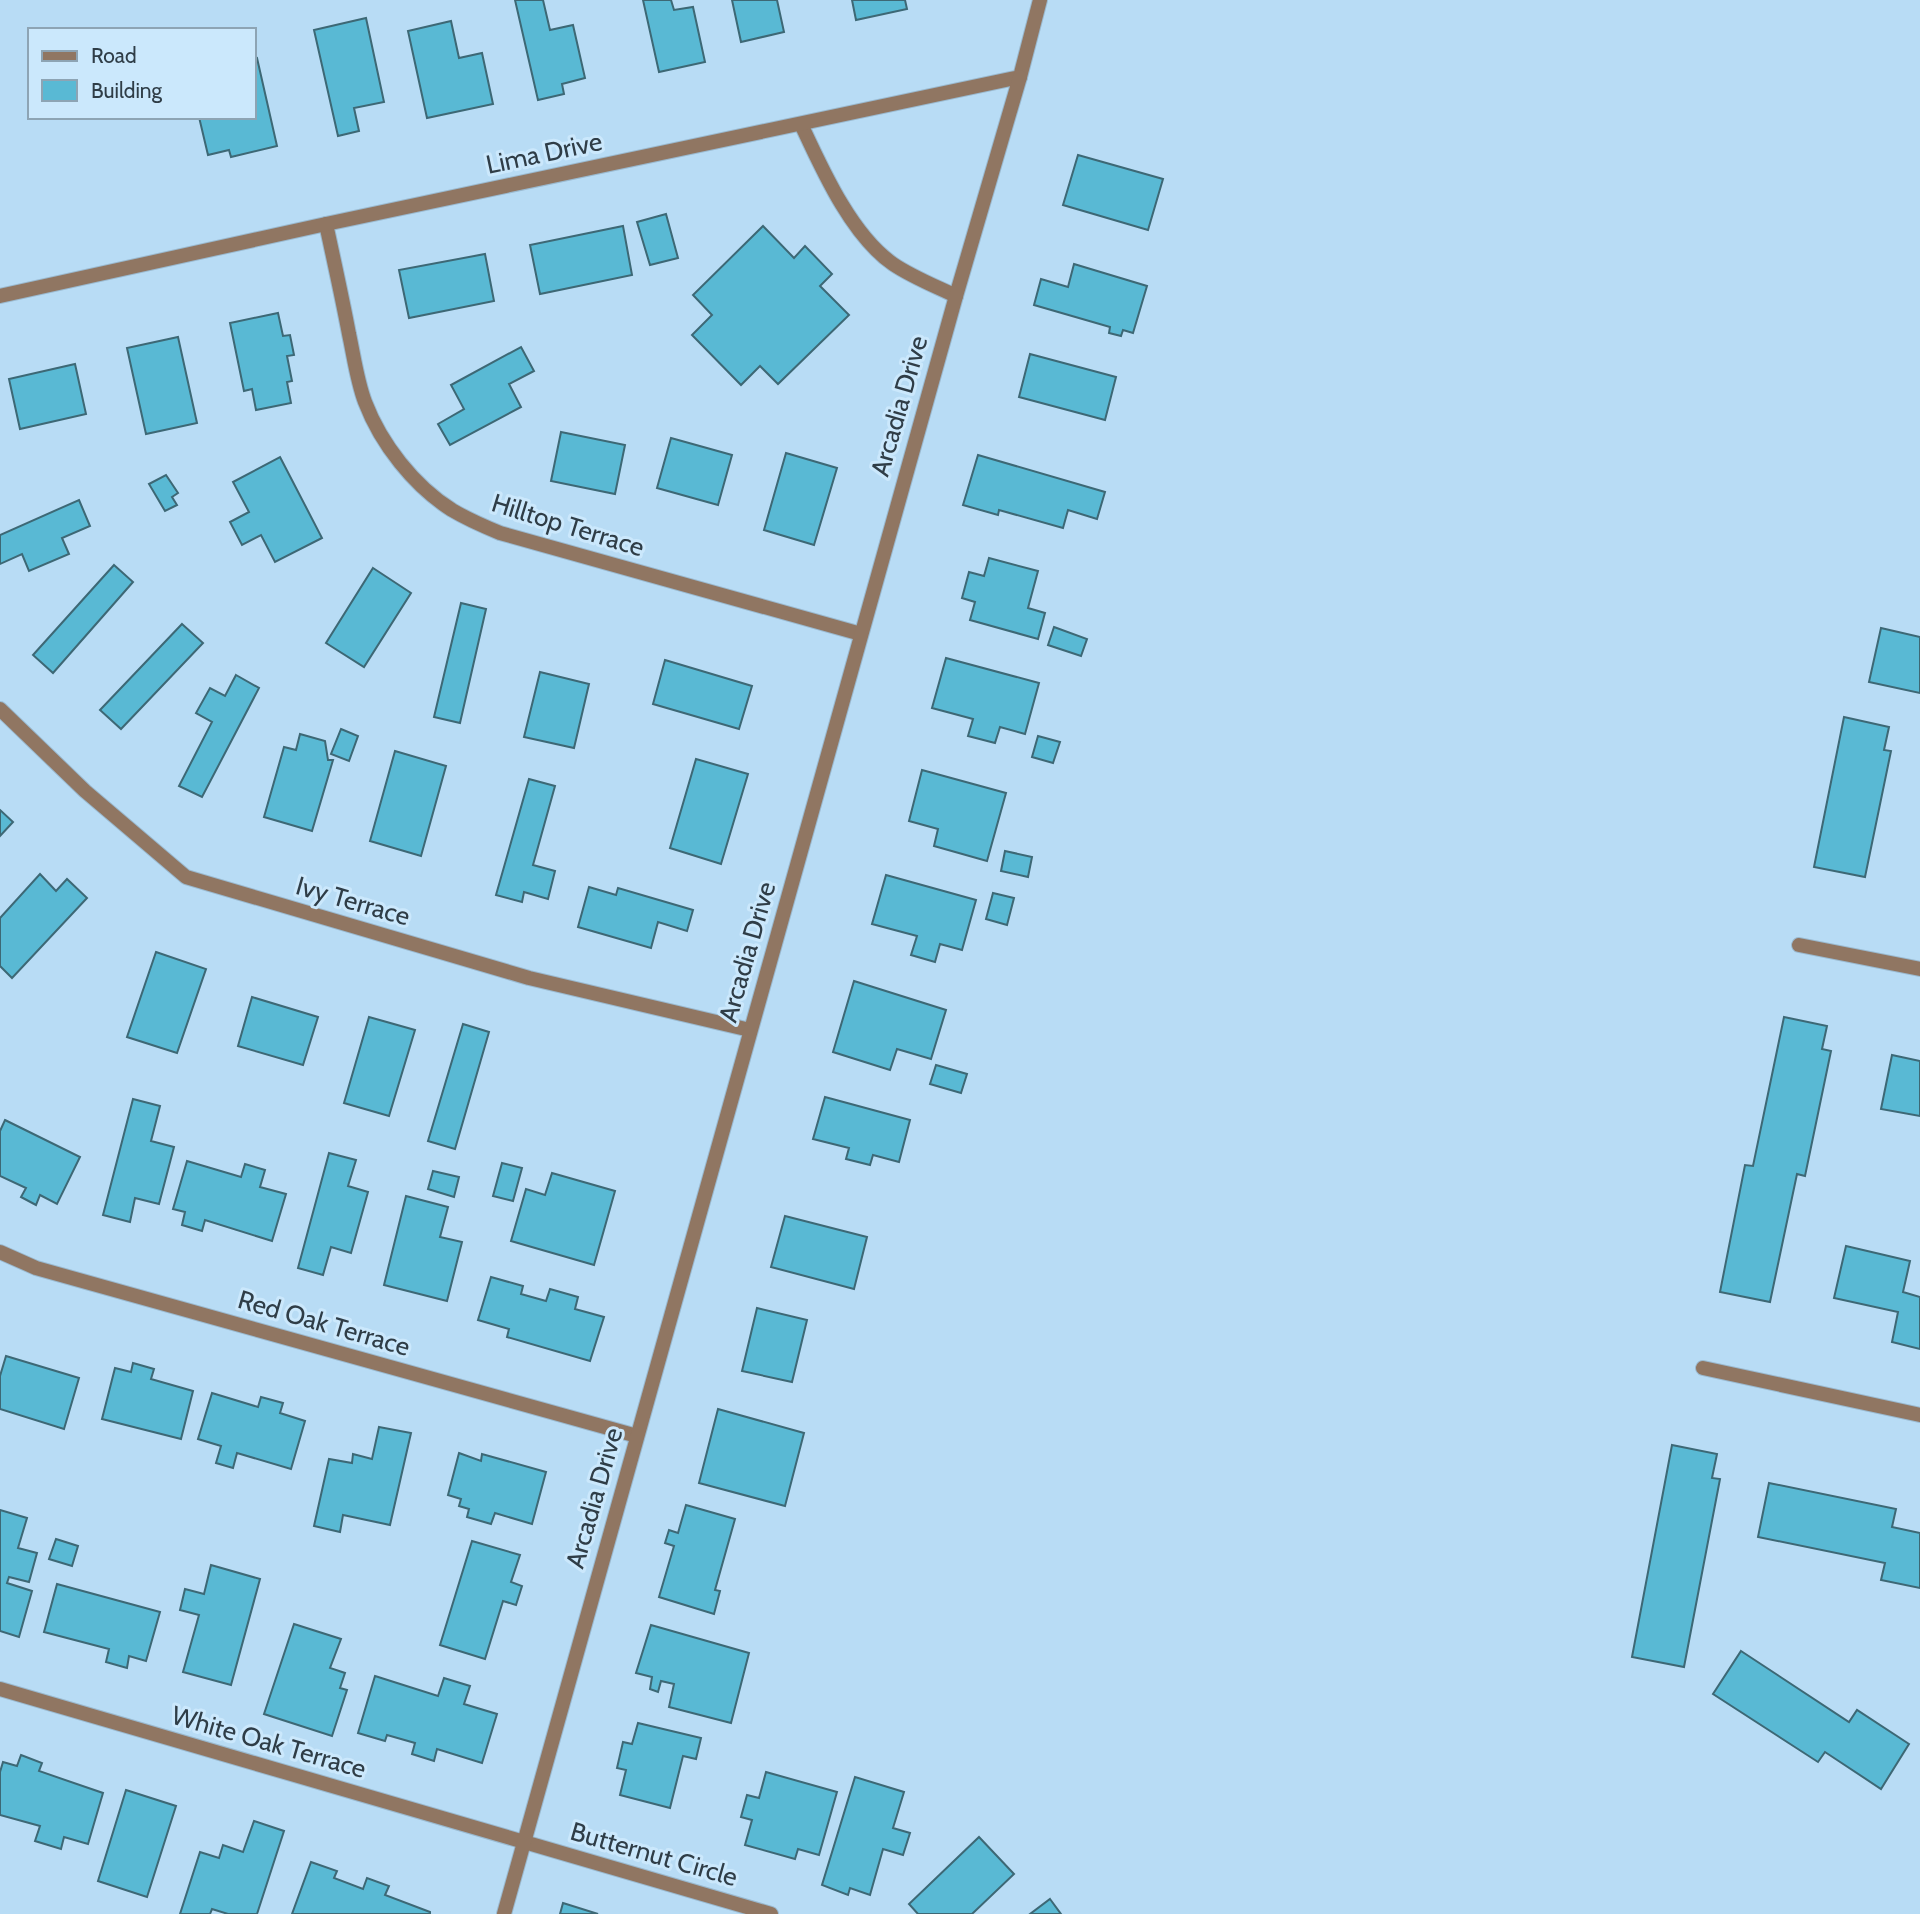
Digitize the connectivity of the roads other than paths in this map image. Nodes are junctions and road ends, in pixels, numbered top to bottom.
1 (1040, 0) edge
2 (1020, 78) junction
3 (802, 124) junction
4 (327, 224) junction
5 (0, 296) edge
6 (956, 296) junction
7 (861, 634) junction
8 (0, 709) edge
9 (1799, 944) dead end
10 (1920, 969) edge
11 (751, 1030) junction
12 (0, 1252) edge
13 (1703, 1368) dead end
14 (1920, 1415) edge
15 (637, 1436) junction
16 (0, 1689) edge
17 (524, 1841) junction
18 (504, 1914) edge
19 (771, 1914) edge

1 - 2 street
2 - 3 street, Lima Drive
2 - 6 street, Arcadia Drive
3 - 4 street, Lima Drive
3 - 6 street
4 - 5 street, Lima Drive
4 - 7 street, Hilltop Terrace
6 - 7 street, Arcadia Drive
7 - 11 street, Arcadia Drive
8 - 11 street, Ivy Terrace
9 - 10 street
11 - 15 street, Arcadia Drive
12 - 15 street, Red Oak Terrace
13 - 14 street
15 - 17 street, Arcadia Drive
16 - 17 street, White Oak Terrace
17 - 18 street, Arcadia Drive
17 - 19 street, Butternut Circle

